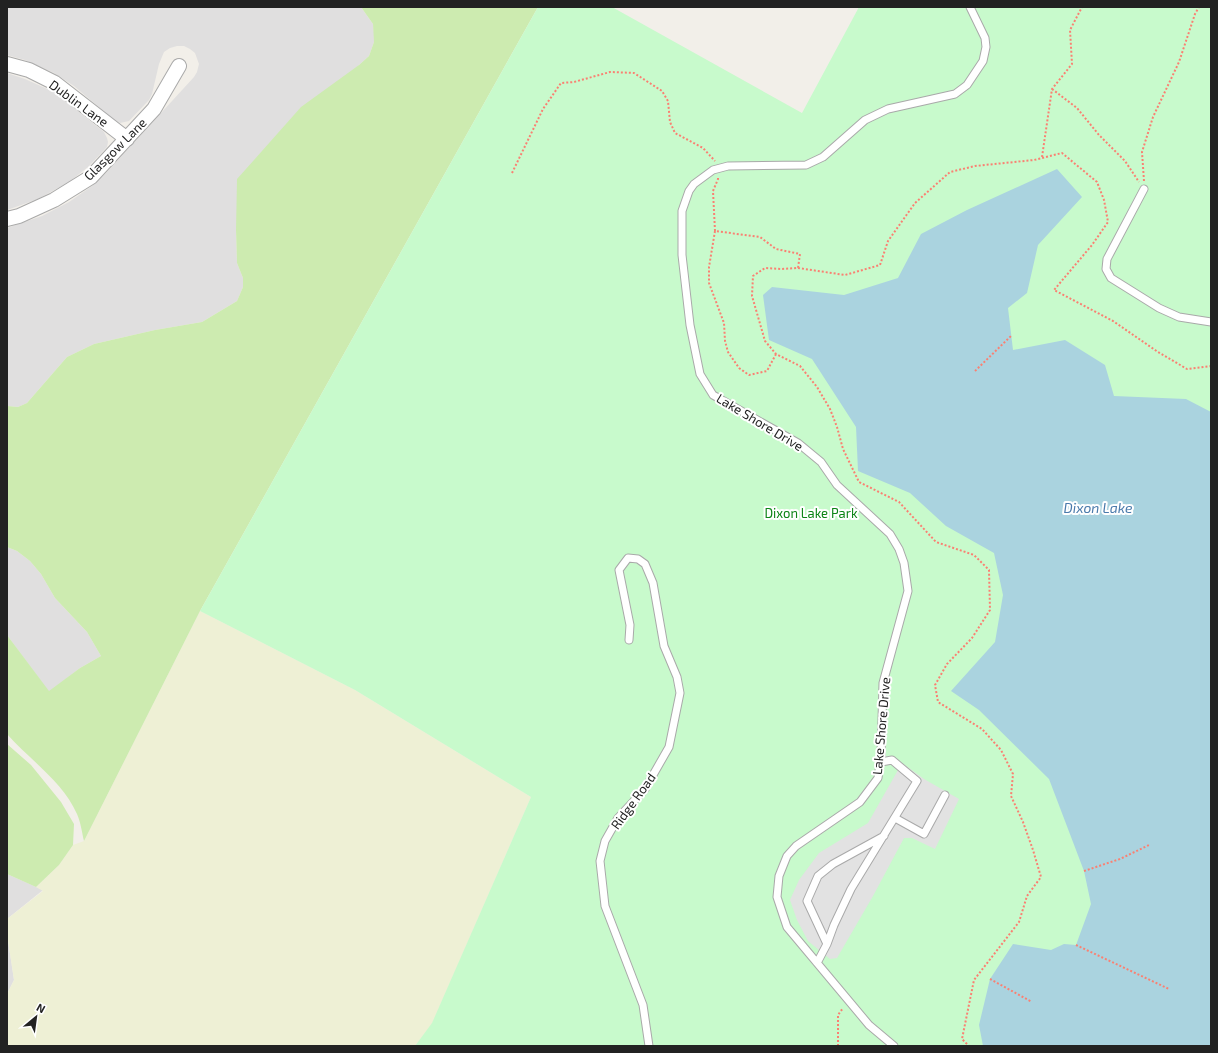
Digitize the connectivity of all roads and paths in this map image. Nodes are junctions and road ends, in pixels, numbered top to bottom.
1 (970, 7) edge
2 (1082, 7) edge
3 (1199, 7) edge
4 (7, 64) edge
5 (179, 66) dead end
6 (1052, 89) junction
7 (127, 139) junction
8 (1042, 158) junction
9 (721, 168) junction
10 (512, 174) dead end
11 (1144, 189) junction
12 (7, 219) edge
13 (715, 231) dead end
14 (798, 268) dead end
15 (1211, 322) edge
16 (1011, 336) dead end
17 (776, 354) dead end
18 (1211, 366) edge
19 (975, 371) dead end
20 (629, 640) dead end
21 (881, 762) junction
22 (945, 795) dead end
23 (895, 818) junction
24 (884, 836) junction
25 (1149, 845) dead end
26 (1084, 872) dead end
27 (827, 944) junction
28 (1076, 945) dead end
29 (817, 963) junction
30 (990, 979) dead end
31 (1169, 989) dead end
32 (848, 1000) junction
33 (1032, 1002) dead end
34 (649, 1046) edge
35 (838, 1046) edge
36 (894, 1046) edge

1 - 9 lane, Lake Shore Drive
2 - 6 path
3 - 11 path
4 - 7 street, Dublin Lane
5 - 7 street, Glasgow Lane
6 - 8 path
6 - 11 path
7 - 12 street, Glasgow Lane
8 - 14 path
8 - 18 path
9 - 10 path
9 - 21 lane, Lake Shore Drive
11 - 15 lane
13 - 17 path
16 - 19 path
20 - 34 lane, Ridge Road
21 - 23 lane
21 - 29 lane, Lake Shore Drive
22 - 23 lane
23 - 24 lane
24 - 27 lane
24 - 27 lane
25 - 26 path
27 - 29 lane
28 - 31 path
29 - 32 lane, Lake Shore Drive
30 - 33 path
32 - 35 path
32 - 36 lane, Lake Shore Drive

